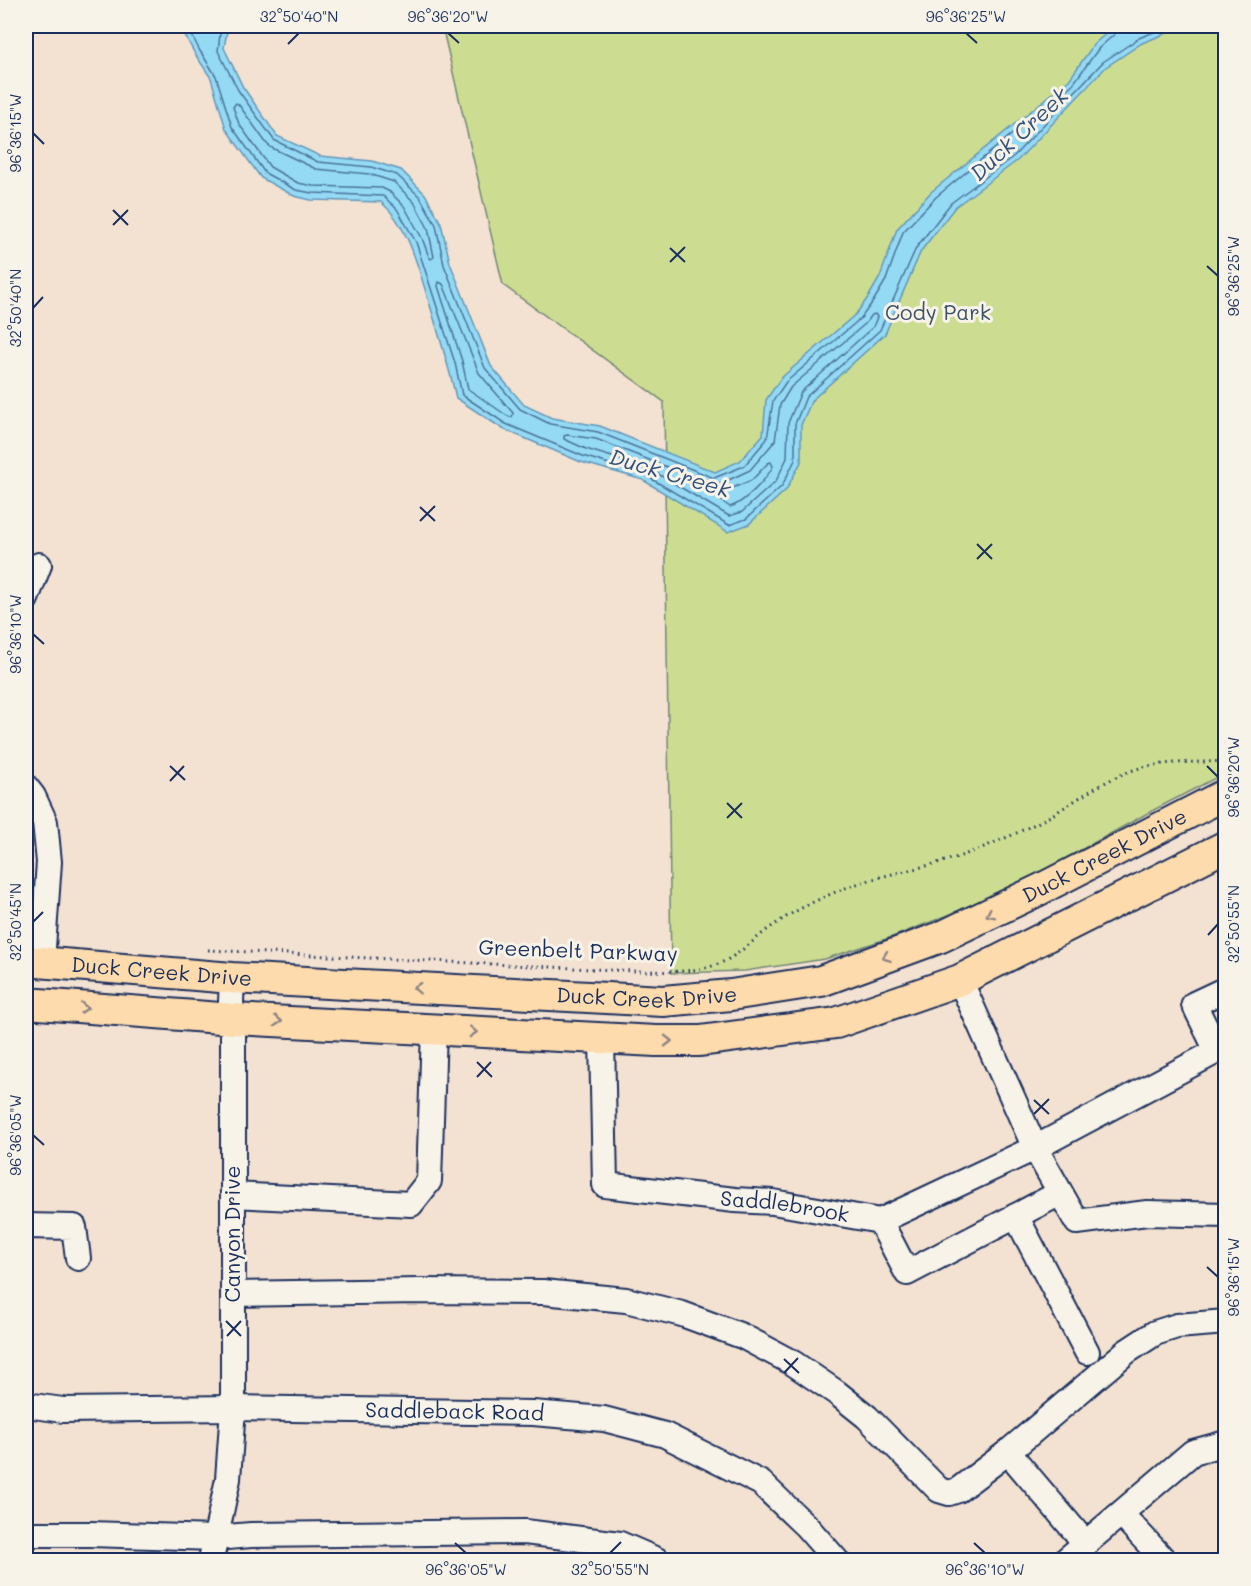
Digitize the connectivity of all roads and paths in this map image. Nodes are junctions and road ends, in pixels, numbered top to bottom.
1 (39, 565) dead end
2 (26, 599) edge
3 (1226, 761) edge
4 (26, 787) edge
5 (1226, 794) edge
6 (1226, 846) edge
7 (941, 937) junction
8 (209, 950) dead end
9 (34, 961) edge
10 (232, 978) junction
11 (960, 980) junction
12 (1226, 988) edge
13 (601, 998) junction
14 (26, 1003) edge
15 (233, 1019) junction
16 (434, 1029) junction
17 (602, 1038) junction
18 (1221, 1049) edge
19 (1035, 1148) junction
20 (1060, 1193) junction
21 (233, 1195) junction
22 (1226, 1215) edge
23 (1016, 1216) junction
24 (880, 1221) junction
25 (26, 1226) edge
26 (78, 1258) dead end
27 (233, 1294) junction
28 (1226, 1322) edge
29 (1087, 1352) dead end
30 (26, 1405) edge
31 (233, 1408) junction
32 (1226, 1443) edge
33 (1008, 1452) junction
34 (1121, 1514) junction
35 (26, 1534) edge
36 (1086, 1544) junction
37 (213, 1549) edge
38 (657, 1560) edge
39 (836, 1560) edge
40 (1066, 1560) edge
41 (1164, 1560) edge

1 - 2 street
3 - 8 path, Greenbelt Parkway
4 - 9 street
5 -> 7 main road, Duck Creek Drive
6 - 11 main road, Duck Creek Drive
7 - 11 main road
7 -> 13 main road, Duck Creek Drive
9 - 10 main road, Duck Creek Drive
13 -> 10 main road, Duck Creek Drive
10 - 15 street, Canyon Drive
17 -> 11 main road, Duck Creek Drive
11 - 19 street
12 - 18 street
13 - 17 main road
14 -> 15 main road, Duck Creek Drive
15 -> 16 main road, Duck Creek Drive
15 - 21 street, Canyon Drive
16 -> 17 main road, Duck Creek Drive
16 - 21 street
17 - 24 street, Saddlebrook
18 - 19 street
19 - 20 street
19 - 24 street
20 - 22 street
20 - 23 street
21 - 27 street, Canyon Drive
23 - 24 street
23 - 29 street
25 - 26 street
27 - 31 street, Canyon Drive
27 - 33 street
28 - 33 street
30 - 31 street, Saddleback Road
31 - 37 street, Canyon Drive
31 - 39 street, Saddleback Road
32 - 34 street
33 - 36 street
34 - 36 street
34 - 41 street
35 - 37 street
36 - 40 street
37 - 38 street

